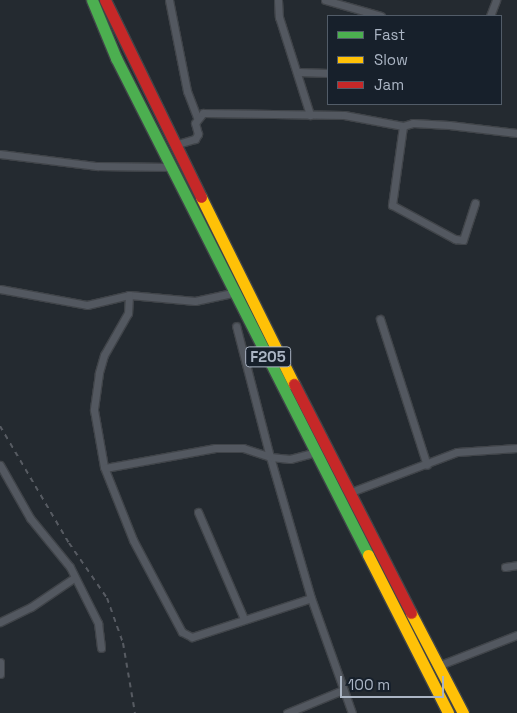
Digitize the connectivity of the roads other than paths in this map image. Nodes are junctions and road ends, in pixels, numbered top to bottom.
1 (92, 0) edge
2 (105, 0) edge
3 (169, 0) edge
4 (278, 0) edge
5 (325, 0) edge
6 (496, 0) edge
7 (337, 1) edge
8 (377, 15) edge
9 (490, 15) edge
10 (299, 72) junction
11 (327, 73) edge
12 (310, 115) junction
13 (197, 117) junction
14 (403, 126) junction
15 (517, 133) edge
16 (174, 145) junction
17 (0, 154) edge
18 (170, 167) junction
19 (475, 203) dead end
20 (0, 289) edge
21 (237, 292) junction
22 (129, 295) junction
23 (380, 319) dead end
24 (236, 326) dead end
25 (517, 448) edge
26 (316, 452) junction
27 (270, 457) junction
28 (0, 465) edge
29 (427, 465) junction
30 (105, 468) junction
31 (351, 492) junction
32 (198, 512) dead end
33 (364, 517) junction
34 (353, 522) junction
35 (517, 565) edge
36 (505, 567) dead end
37 (74, 578) junction
38 (311, 598) junction
39 (244, 619) junction
40 (0, 622) edge
41 (517, 634) edge
42 (101, 648) dead end
43 (0, 662) edge
44 (440, 665) junction
45 (0, 674) edge
46 (343, 690) junction
47 (287, 713) edge
48 (352, 713) edge
49 (448, 713) edge
50 (463, 713) edge

1 - 18 main road, F205
2 - 16 main road, F205
3 - 13 street
4 - 10 street
5 - 7 street
6 - 9 street
7 - 8 street
10 - 11 street
10 - 12 street
12 - 13 street
12 - 14 street
13 - 16 street
14 - 15 street
14 - 19 street
16 - 31 main road, F205
17 - 18 street
18 - 21 main road, F205
20 - 22 street
21 - 22 street
21 - 26 main road, F205
22 - 30 street
23 - 29 street
24 - 27 street
25 - 29 street
26 - 27 street
26 - 34 main road, F205
27 - 30 street
27 - 38 street
28 - 37 street
29 - 31 street
30 - 39 street
31 - 33 main road, F205
32 - 39 street
33 - 34 main road
33 - 44 main road, F205
34 - 49 main road, F205
35 - 36 street
37 - 40 street
37 - 42 street
38 - 39 street
38 - 46 street
41 - 44 street
43 - 45 street
44 - 50 main road, F205
46 - 47 street
46 - 48 street

